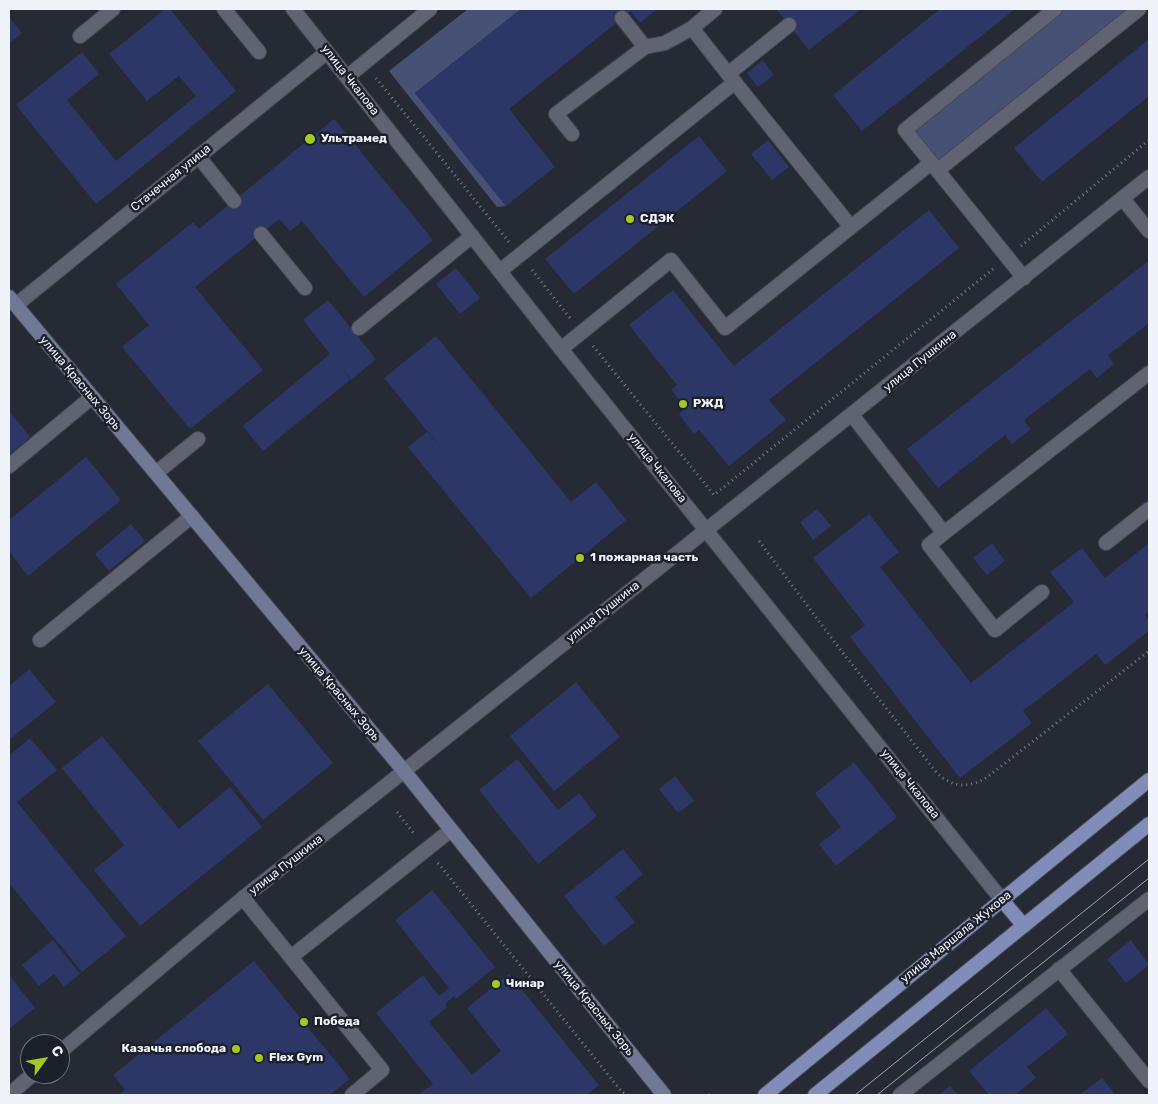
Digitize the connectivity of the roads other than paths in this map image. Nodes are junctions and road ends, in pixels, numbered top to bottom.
1 (113, 9) edge
2 (224, 9) edge
3 (292, 9) edge
4 (430, 9) edge
5 (715, 9) edge
6 (1055, 9) edge
7 (1139, 9) edge
8 (622, 18) dead end
9 (789, 25) dead end
10 (692, 28) junction
11 (80, 36) dead end
12 (645, 47) junction
13 (259, 52) dead end
14 (327, 52) junction
15 (347, 77) junction
16 (732, 78) junction
17 (572, 134) dead end
18 (198, 156) junction
19 (935, 166) junction
20 (1149, 177) edge
21 (1123, 199) junction
22 (234, 200) dead end
23 (851, 227) junction
24 (1149, 231) edge
25 (261, 234) dead end
26 (472, 236) junction
27 (500, 271) junction
28 (1024, 278) junction
29 (305, 288) dead end
30 (12, 301) edge
31 (359, 328) dead end
32 (561, 348) junction
33 (1149, 373) edge
34 (92, 397) junction
35 (852, 415) junction
36 (198, 439) dead end
37 (9, 466) edge
38 (156, 473) junction
39 (1149, 509) edge
40 (192, 516) junction
41 (707, 529) junction
42 (944, 533) junction
43 (1106, 543) dead end
44 (1042, 592) dead end
45 (40, 640) dead end
46 (404, 771) junction
47 (1149, 780) edge
48 (1149, 824) edge
49 (451, 830) junction
50 (244, 898) junction
51 (1149, 899) edge
52 (1002, 900) junction
53 (1024, 926) junction
54 (291, 957) junction
55 (1059, 969) junction
56 (70, 1044) edge
57 (1149, 1081) edge
58 (21, 1084) edge
59 (9, 1094) edge
60 (352, 1095) edge
61 (664, 1095) edge
62 (765, 1095) edge
63 (815, 1095) edge
64 (900, 1095) edge

1 - 11 street
2 - 13 street
3 - 14 street, улица Чкалова
4 - 15 street
5 - 10 street
6 - 19 street
7 - 19 street
8 - 12 street
9 - 16 street
10 - 12 street
10 - 16 street
12 - 17 street
14 - 15 street, улица Чкалова
14 - 18 street, Стачечная улица
15 - 26 street, улица Чкалова
16 - 23 street
16 - 27 street
18 - 22 street
18 - 30 street, Стачечная улица
19 - 23 street
19 - 28 street
20 - 21 street, улица Пушкина
21 - 24 street
21 - 28 street, улица Пушкина
23 - 32 street
25 - 29 street
26 - 27 street, улица Чкалова
26 - 31 street
27 - 32 street, улица Чкалова
28 - 35 street, улица Пушкина
30 - 34 main road, улица Красных Зорь
32 - 41 street, улица Чкалова
33 - 42 street
34 - 37 street
34 - 38 main road, улица Красных Зорь
35 - 41 street, улица Пушкина
35 - 42 street
36 - 38 street
38 - 40 main road, улица Красных Зорь
39 - 43 street
40 - 45 street
40 - 46 main road, улица Красных Зорь
41 - 46 street, улица Пушкина
41 - 52 street, улица Чкалова
42 - 44 street
46 - 49 main road, улица Красных Зорь
46 - 50 street, улица Пушкина
47 - 52 main road, улица Маршала Жукова
48 - 53 main road
49 - 54 street
49 - 61 main road, улица Красных Зорь
50 - 54 street
50 - 56 street, улица Пушкина
51 - 55 street
52 - 53 main road, улица Чкалова
52 - 62 main road, улица Маршала Жукова
53 - 63 main road
54 - 60 street
55 - 57 street
55 - 64 street
58 - 59 street

